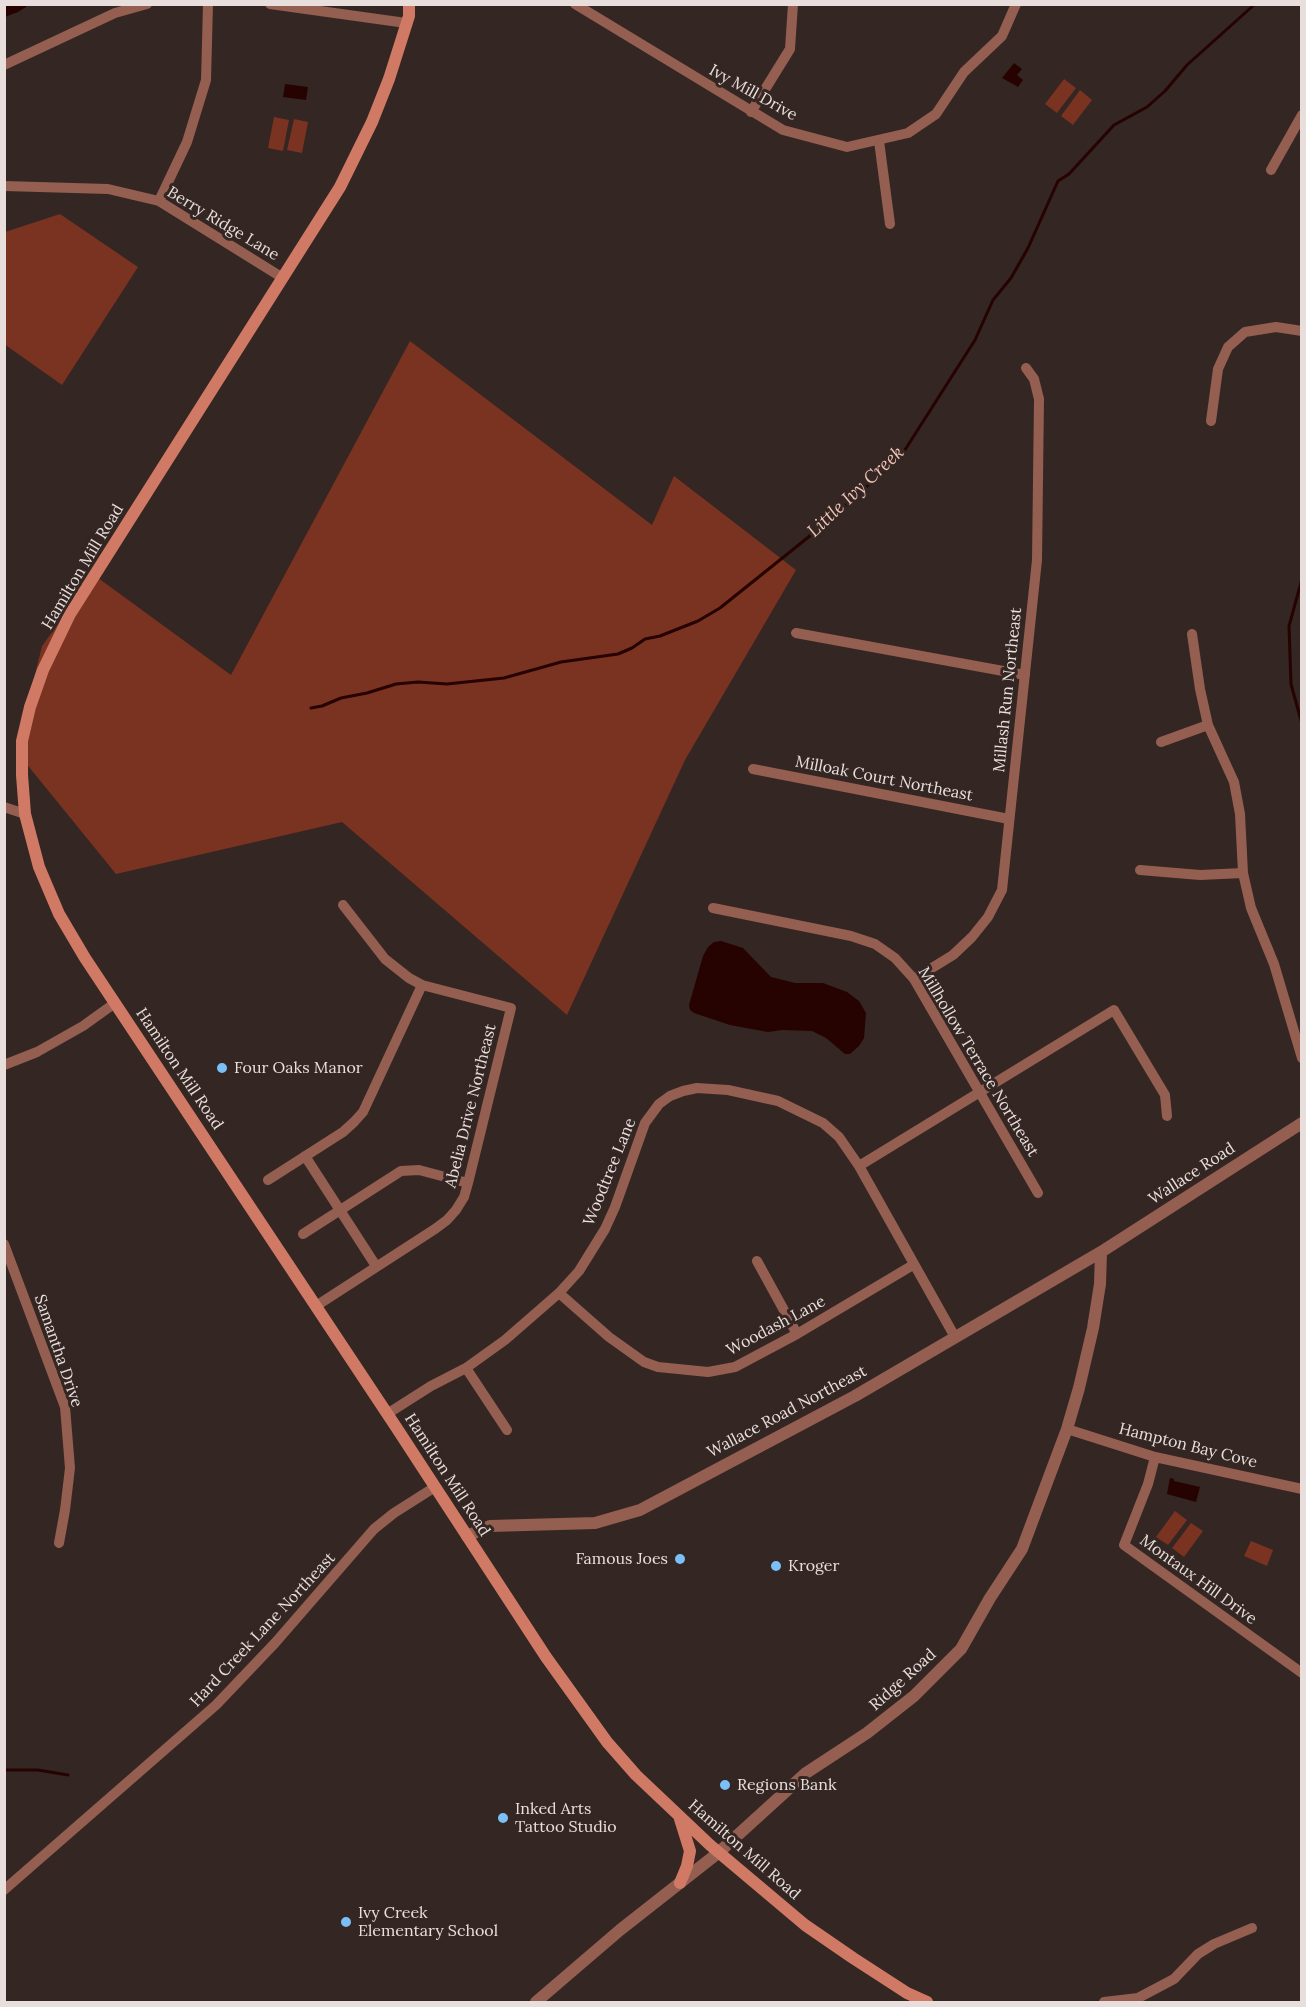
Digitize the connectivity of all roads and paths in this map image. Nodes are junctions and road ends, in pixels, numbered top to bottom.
1 (147, 4) edge
2 (208, 4) edge
3 (270, 4) edge
4 (409, 4) edge
5 (574, 4) edge
6 (793, 4) edge
7 (1016, 4) edge
8 (406, 23) junction
9 (4, 65) edge
10 (751, 111) junction
11 (1302, 115) edge
12 (879, 141) junction
13 (1271, 170) dead end
14 (4, 186) edge
15 (159, 201) junction
16 (890, 224) dead end
17 (283, 278) junction
18 (1302, 331) edge
19 (1026, 368) dead end
20 (1211, 421) dead end
21 (796, 633) dead end
22 (1192, 634) dead end
23 (1025, 675) junction
24 (1208, 725) junction
25 (1161, 742) dead end
26 (753, 769) dead end
27 (4, 807) edge
28 (25, 814) junction
29 (1010, 819) junction
30 (1140, 870) dead end
31 (1243, 873) junction
32 (343, 905) dead end
33 (712, 908) dead end
34 (914, 979) junction
35 (422, 985) junction
36 (115, 1004) junction
37 (1297, 1024) edge
38 (1302, 1058) edge
39 (4, 1065) edge
40 (979, 1093) junction
41 (1167, 1116) dead end
42 (1302, 1123) edge
43 (305, 1156) junction
44 (859, 1166) junction
45 (268, 1180) dead end
46 (468, 1183) junction
47 (1038, 1193) dead end
48 (340, 1210) junction
49 (303, 1234) dead end
50 (4, 1244) edge
51 (1101, 1252) junction
52 (757, 1261) dead end
53 (913, 1265) junction
54 (376, 1266) junction
55 (559, 1293) junction
56 (316, 1306) junction
57 (797, 1334) junction
58 (955, 1336) junction
59 (466, 1368) junction
60 (387, 1414) junction
61 (1067, 1429) junction
62 (507, 1430) dead end
63 (1155, 1457) junction
64 (435, 1486) junction
65 (1302, 1489) edge
66 (467, 1536) junction
67 (59, 1543) dead end
68 (1302, 1673) edge
69 (680, 1818) junction
70 (718, 1853) junction
71 (680, 1883) junction
72 (4, 1890) edge
73 (1252, 1928) dead end
74 (536, 2002) edge
75 (927, 2002) edge
76 (1104, 2002) edge

1 - 9 street
2 - 15 street
3 - 8 street
4 - 8 main road, Hamilton Mill Road
5 - 10 street, Ivy Mill Drive
6 - 10 street
7 - 12 street, Ivy Mill Drive
8 - 17 main road, Hamilton Mill Road
10 - 12 street, Ivy Mill Drive
11 - 13 street
12 - 16 street
14 - 15 street, Berry Ridge Lane
15 - 17 street, Berry Ridge Lane
17 - 28 main road, Hamilton Mill Road
18 - 20 street
19 - 23 street, Millash Run Northeast
21 - 23 street
22 - 24 street
23 - 29 street, Millash Run Northeast
24 - 25 street
24 - 31 street
26 - 29 street, Milloak Court Northeast
27 - 28 street
28 - 36 main road, Hamilton Mill Road
29 - 34 street, Millash Run Northeast
30 - 31 street
31 - 37 street
32 - 35 street, Abelia Drive Northeast
33 - 34 street, Millhollow Terrace Northeast
34 - 40 street, Millhollow Terrace Northeast
35 - 43 street
35 - 46 street, Abelia Drive Northeast
36 - 39 street
36 - 56 main road, Hamilton Mill Road
37 - 38 street
40 - 41 street
40 - 44 street
40 - 47 street, Millhollow Terrace Northeast
42 - 51 street, Wallace Road
43 - 45 street
43 - 48 street
44 - 53 street, Woodtree Lane
44 - 55 street, Woodtree Lane
46 - 48 street
46 - 54 street, Abelia Drive Northeast
48 - 49 street
48 - 54 street
50 - 67 street, Samantha Drive
51 - 58 street, Wallace Road Northeast
51 - 61 street, Ridge Road
52 - 57 street
53 - 57 street, Woodash Lane
53 - 58 street, Woodtree Lane
54 - 56 street, Abelia Drive Northeast
55 - 57 street, Woodash Lane
55 - 59 street, Woodtree Lane
56 - 60 main road, Hamilton Mill Road
58 - 66 street, Wallace Road Northeast
59 - 60 street, Woodtree Lane
59 - 62 street
60 - 64 main road, Hamilton Mill Road
61 - 63 street, Hampton Bay Cove
61 - 70 street, Ridge Road
63 - 65 street, Hampton Bay Cove
63 - 68 street, Montaux Hill Drive
64 - 66 main road, Hamilton Mill Road
64 - 72 street, Hard Creek Lane Northeast
66 - 69 main road, Hamilton Mill Road
69 - 70 main road, Hamilton Mill Road
69 - 71 main road
70 - 71 street, Ridge Road
70 - 75 main road, Hamilton Mill Road
71 - 74 street, Ridge Road
73 - 76 street

